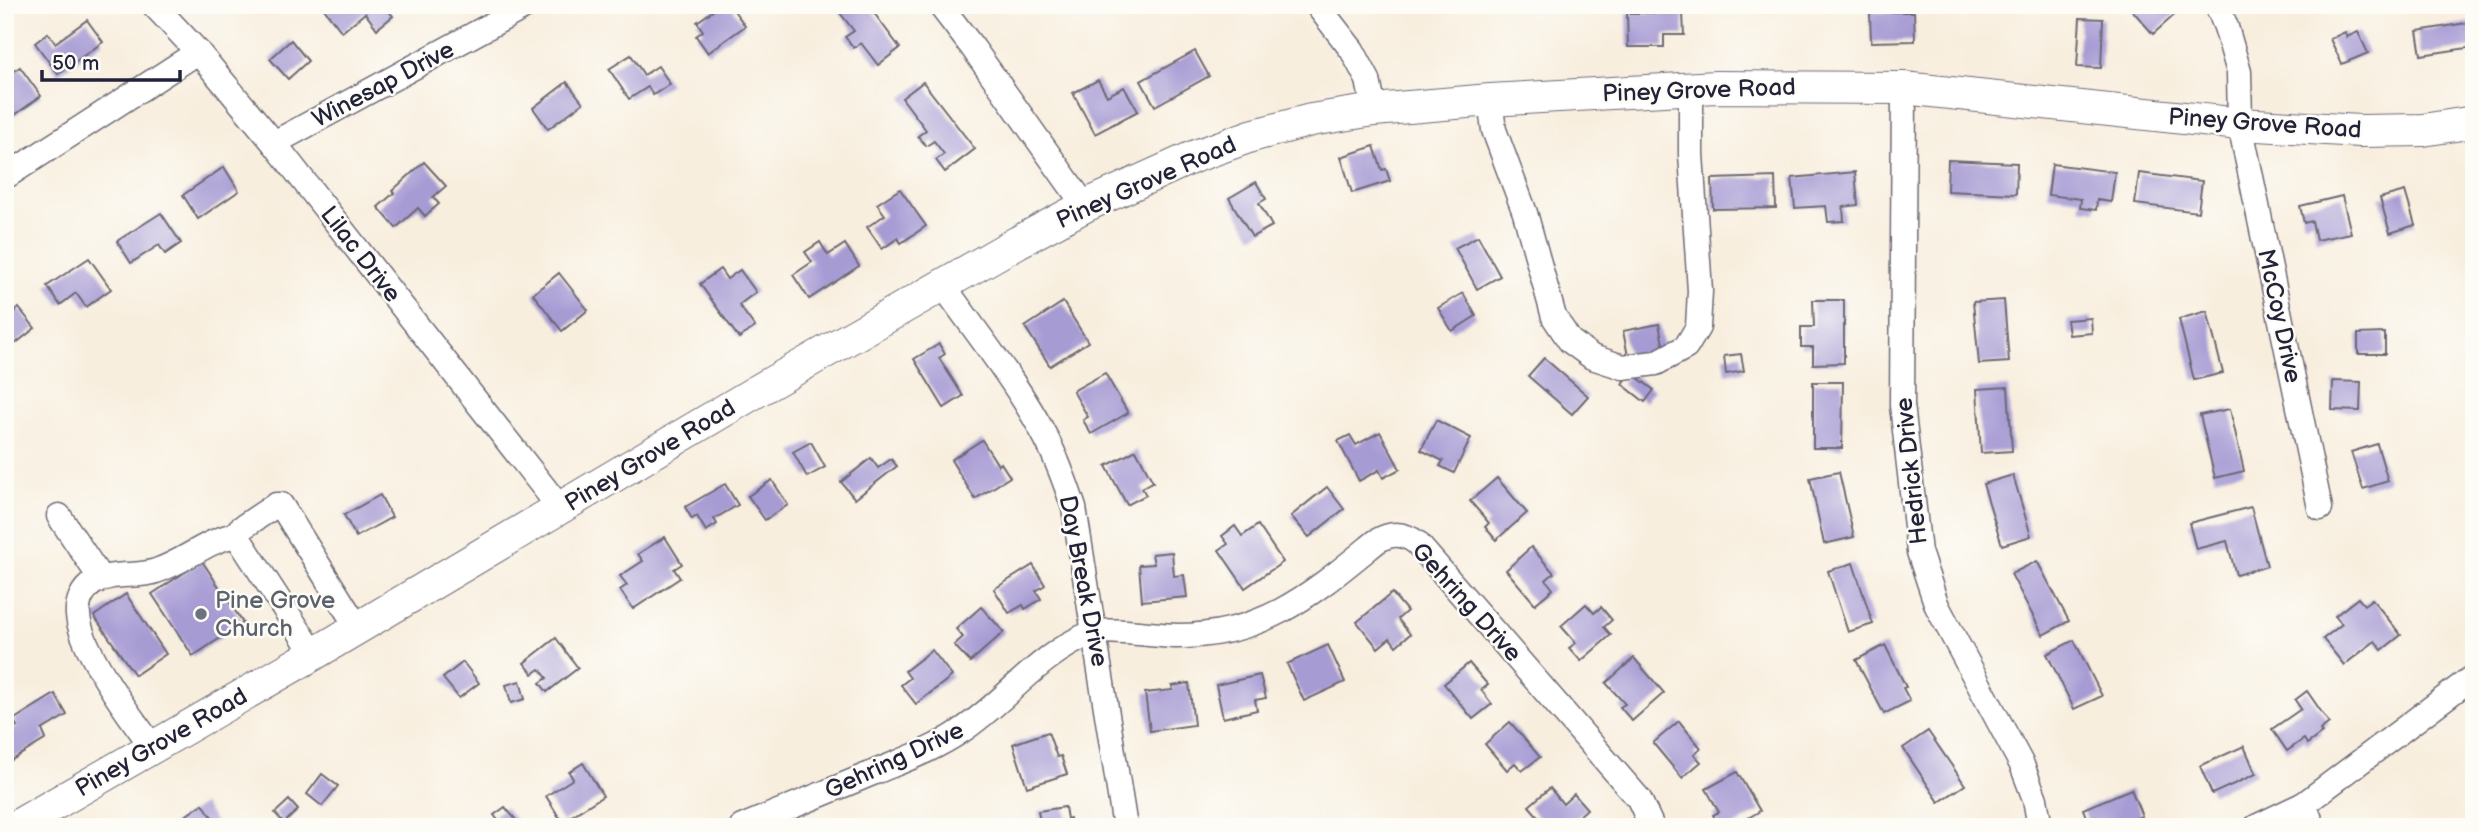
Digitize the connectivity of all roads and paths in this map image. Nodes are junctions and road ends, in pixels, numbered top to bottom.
1 (154, 5) edge
2 (528, 5) edge
3 (940, 5) edge
4 (1317, 5) edge
5 (2217, 5) edge
6 (198, 52) junction
7 (1693, 88) junction
8 (1904, 88) junction
9 (1490, 100) junction
10 (1374, 110) junction
11 (2474, 122) edge
12 (2240, 124) junction
13 (274, 143) junction
14 (5, 177) edge
15 (1085, 206) junction
16 (943, 285) junction
17 (559, 508) junction
18 (2320, 508) dead end
19 (59, 516) dead end
20 (235, 536) junction
21 (101, 579) junction
22 (357, 627) junction
23 (1095, 632) junction
24 (314, 654) junction
25 (2474, 676) edge
26 (152, 746) junction
27 (2304, 804) junction
28 (15, 827) edge
29 (742, 827) edge
30 (1125, 827) edge
31 (1652, 827) edge
32 (2040, 827) edge
33 (2256, 827) edge
34 (2314, 827) edge

1 - 6 street, Lilac Drive
2 - 13 street, Winesap Drive
3 - 15 street
4 - 10 street
5 - 12 street, McCoy Drive
6 - 13 street, Lilac Drive
6 - 14 street
7 - 8 main road, Piney Grove Road
7 - 9 main road, Piney Grove Road
7 - 9 street
8 - 12 main road, Piney Grove Road
8 - 32 street, Hedrick Drive
9 - 10 main road, Piney Grove Road
10 - 15 main road, Piney Grove Road
11 - 12 main road, Piney Grove Road
12 - 18 street, McCoy Drive
13 - 17 street, Lilac Drive
15 - 16 main road, Piney Grove Road
16 - 17 main road, Piney Grove Road
16 - 23 street, Day Break Drive
17 - 22 main road, Piney Grove Road
19 - 21 street
20 - 21 street
20 - 22 street
20 - 24 street
21 - 26 street
22 - 24 main road, Piney Grove Road
23 - 29 street, Gehring Drive
23 - 30 street, Day Break Drive
23 - 31 street, Gehring Drive
24 - 26 main road, Piney Grove Road
25 - 27 street
26 - 28 main road, Piney Grove Road
27 - 33 street
27 - 34 street

